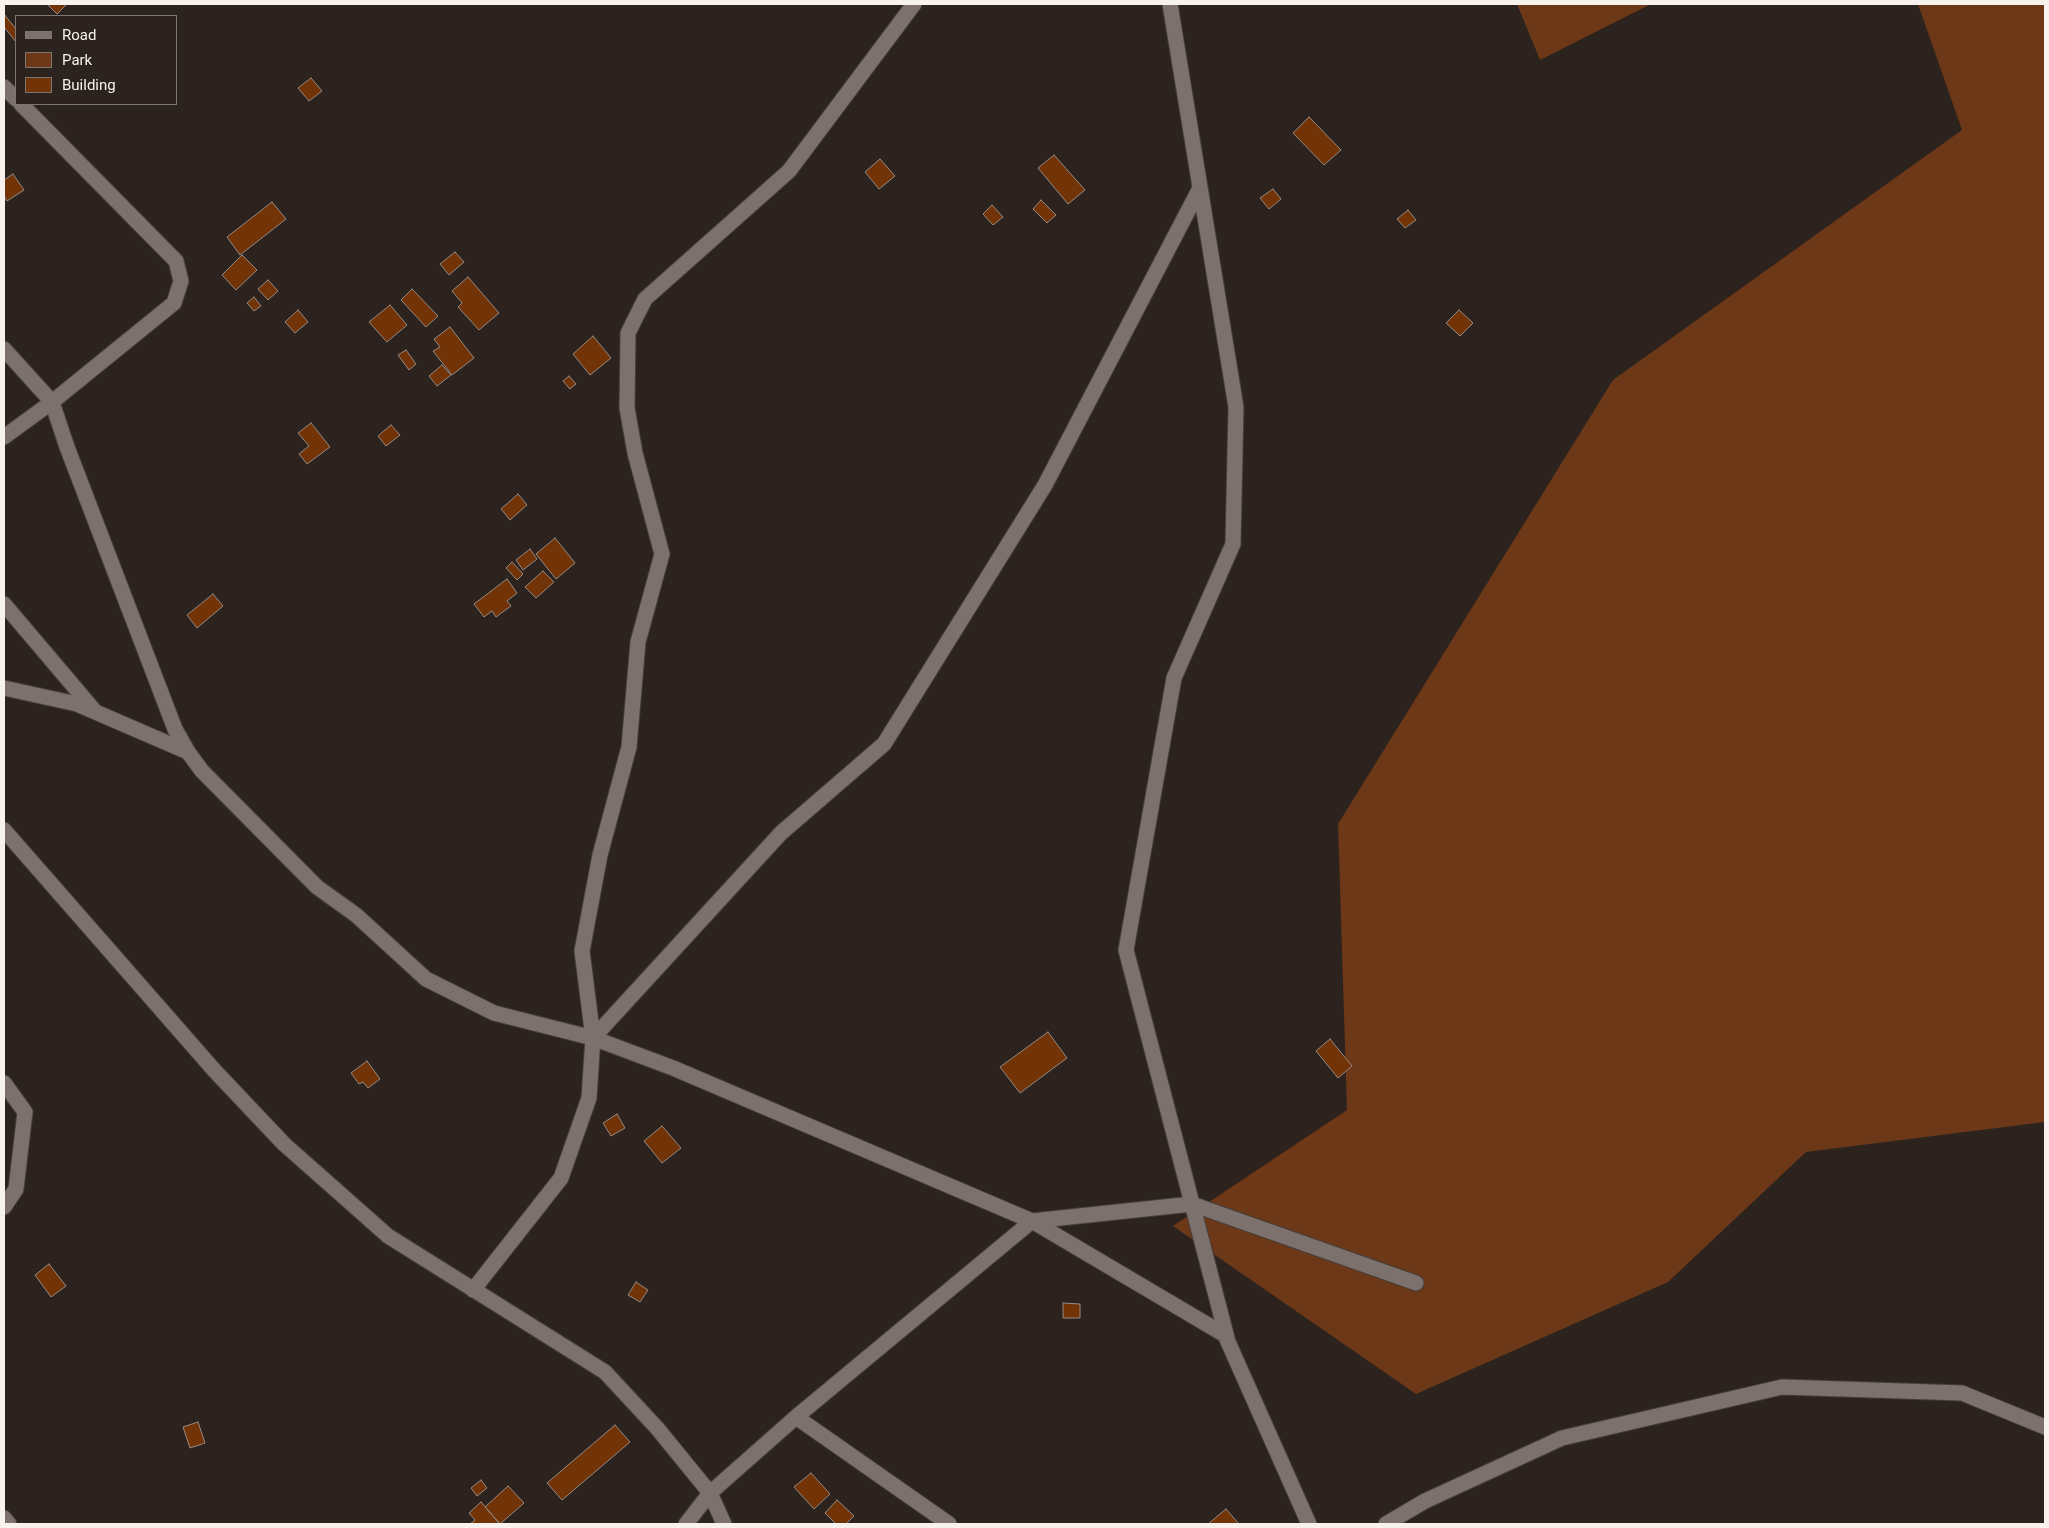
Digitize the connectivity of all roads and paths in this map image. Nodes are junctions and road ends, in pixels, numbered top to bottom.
1 (914, 4) edge
2 (1170, 4) edge
3 (4, 87) edge
4 (15, 98) edge
5 (22, 105) edge
6 (1200, 188) junction
7 (4, 349) edge
8 (52, 402) junction
9 (4, 437) edge
10 (4, 604) edge
11 (4, 688) edge
12 (96, 712) junction
13 (188, 752) junction
14 (4, 830) edge
15 (594, 1038) junction
16 (4, 1083) edge
17 (1192, 1204) junction
18 (4, 1207) edge
19 (1032, 1221) junction
20 (1416, 1283) dead end
21 (473, 1290) junction
22 (1225, 1335) junction
23 (796, 1417) junction
24 (2045, 1426) edge
25 (710, 1493) junction
26 (4, 1518) edge
27 (9, 1524) edge
28 (686, 1524) edge
29 (724, 1524) edge
30 (949, 1524) edge
31 (1310, 1524) edge
32 (1386, 1524) edge

1 - 15 street
2 - 6 street
3 - 4 street
5 - 8 street
6 - 15 street
6 - 17 street
7 - 8 street
8 - 9 street
8 - 13 street
10 - 12 street
11 - 12 street
12 - 13 street
13 - 15 street
14 - 21 street
15 - 19 street
15 - 21 street
16 - 18 street
17 - 19 street
17 - 20 street
17 - 22 street
19 - 22 street
19 - 23 street
21 - 25 street
22 - 31 street
23 - 25 street
23 - 30 street
24 - 32 street
25 - 28 street
25 - 29 street
26 - 27 street

